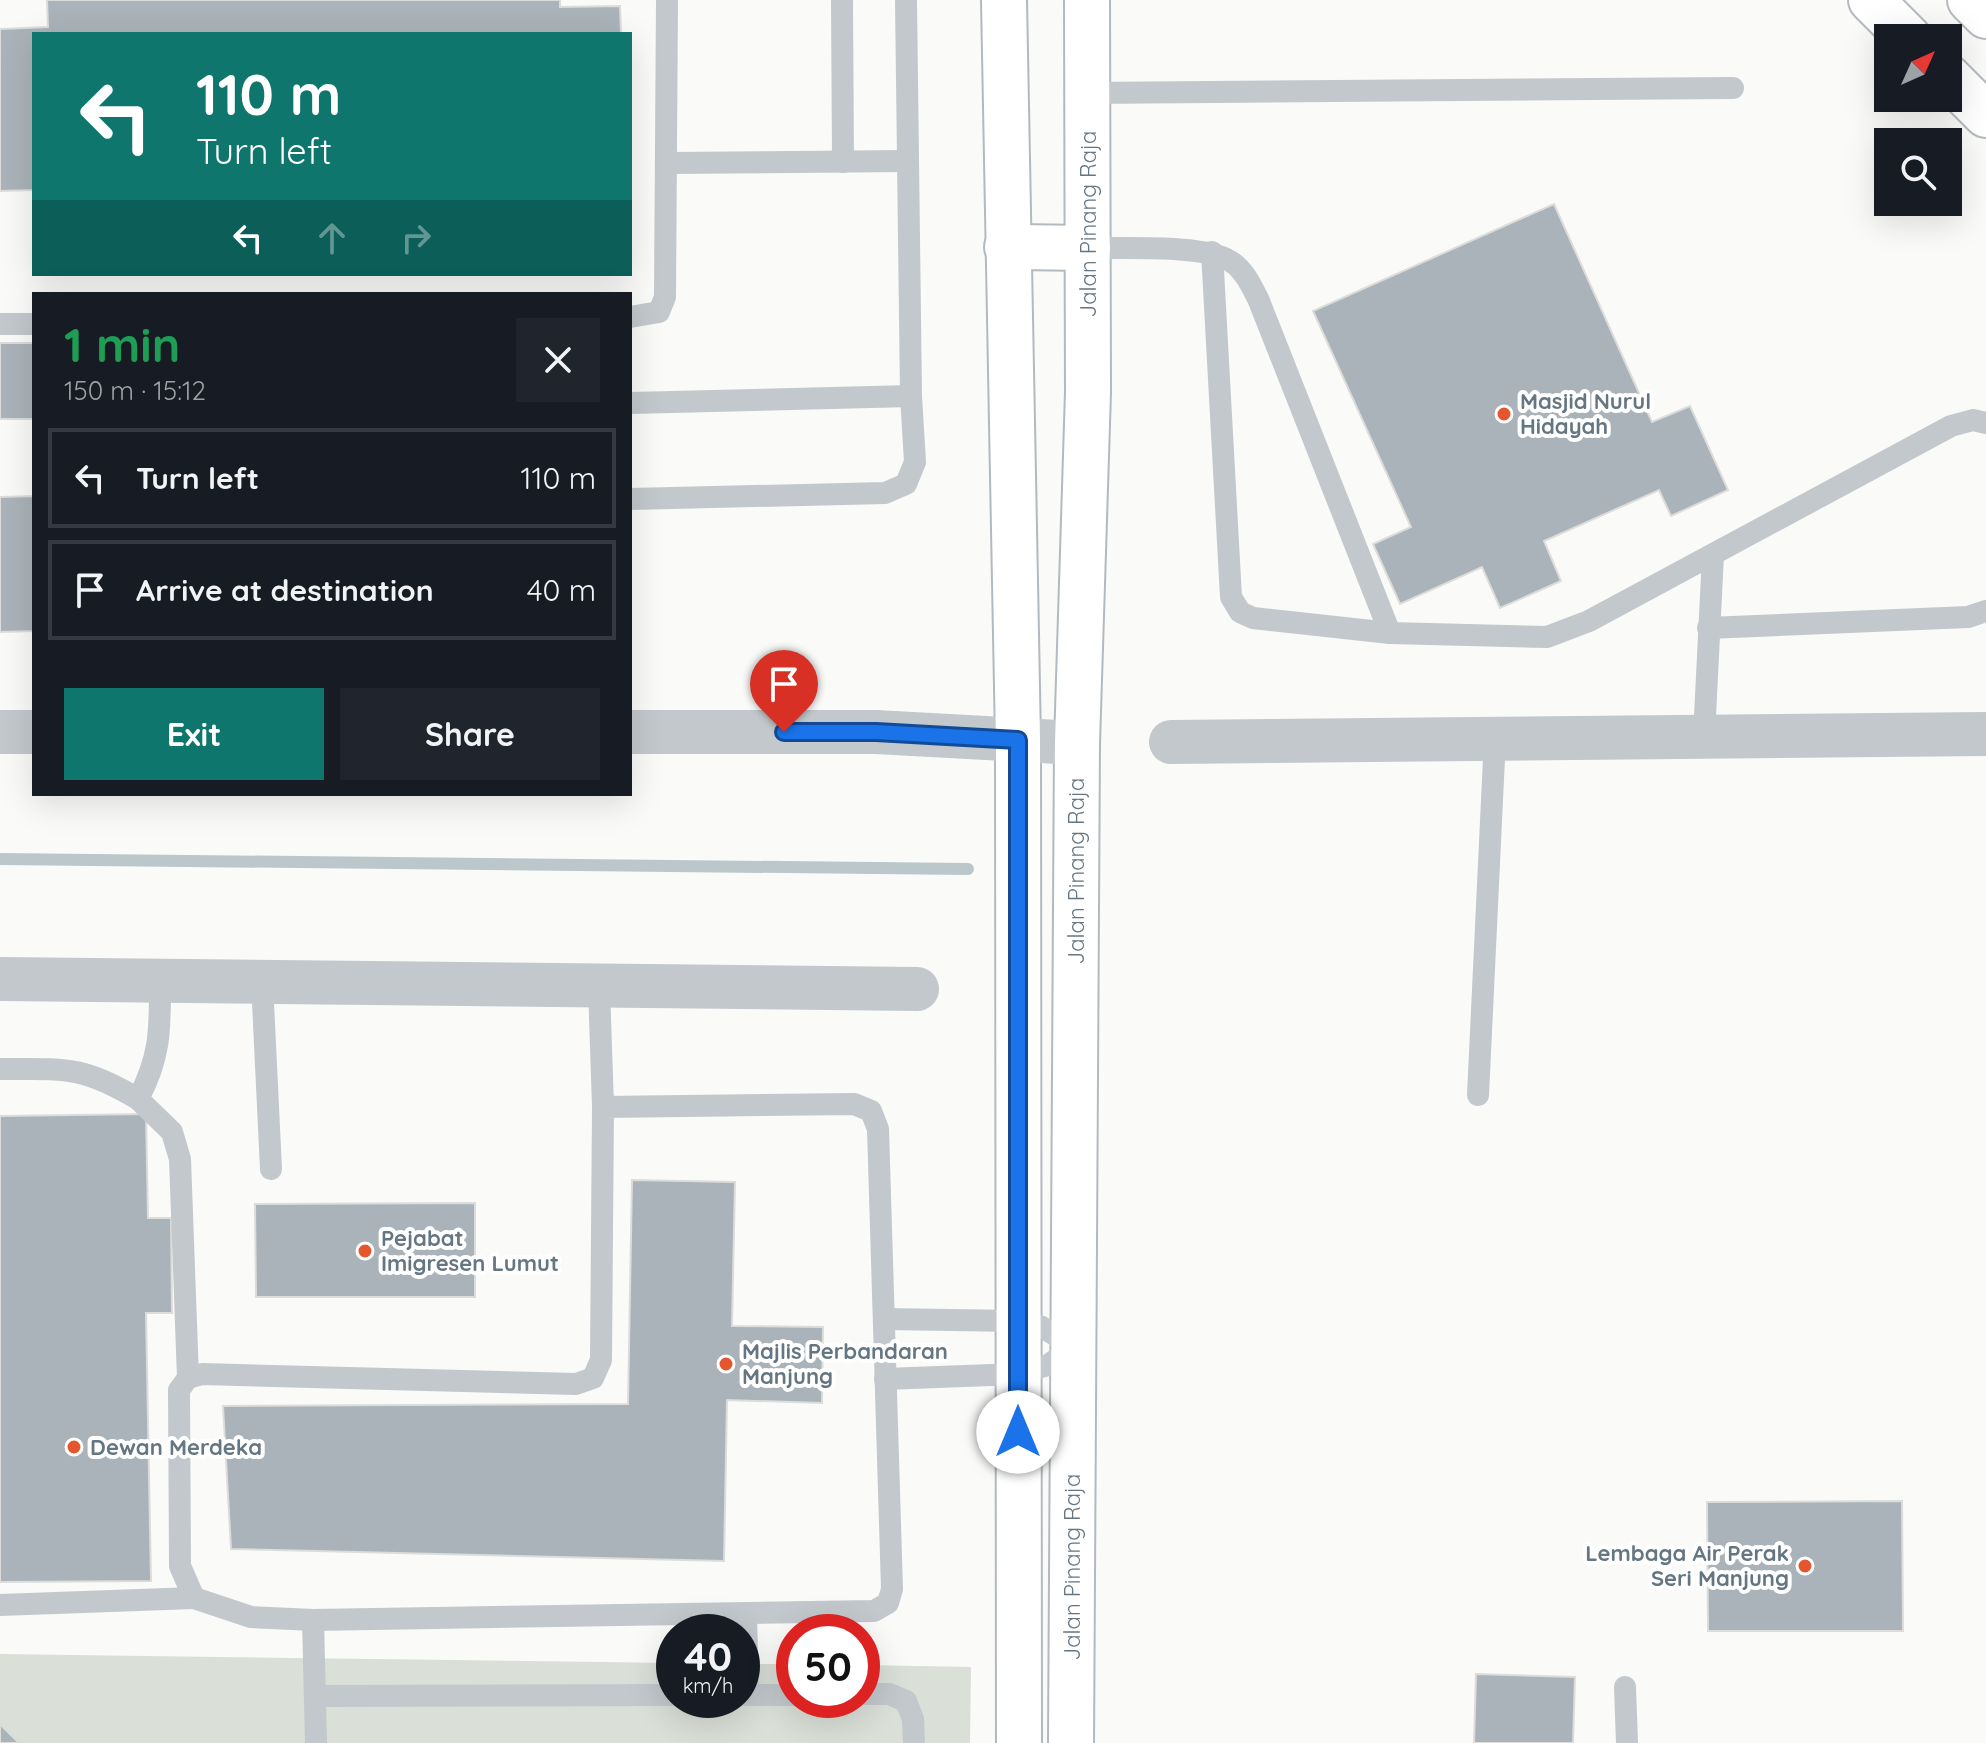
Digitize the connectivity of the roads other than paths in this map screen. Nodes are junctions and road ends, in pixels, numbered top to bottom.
1 (667, 0) edge
2 (842, 0) edge
3 (906, 0) edge
4 (1004, 0) edge
5 (1087, 0) edge
6 (1871, 0) edge
7 (1970, 0) edge
8 (1986, 16) edge
9 (1895, 24) edge
10 (1733, 88) dead end
11 (1962, 91) edge
12 (1087, 93) junction
13 (1986, 115) edge
14 (908, 161) junction
15 (843, 162) junction
16 (667, 163) junction
17 (1007, 247) junction
18 (1088, 248) junction
19 (1212, 252) junction
20 (632, 317) edge
21 (0, 324) edge
22 (32, 324) edge
23 (911, 396) junction
24 (632, 403) edge
25 (1986, 423) edge
26 (632, 499) edge
27 (1713, 555) junction
28 (1986, 611) edge
29 (1708, 628) junction
30 (1390, 633) junction
31 (0, 732) edge
32 (32, 732) edge
33 (632, 732) edge
34 (1986, 734) edge
35 (1704, 736) junction
36 (1495, 737) junction
37 (1018, 740) junction
38 (1171, 742) dead end
39 (1077, 743) junction
40 (0, 979) edge
41 (160, 981) junction
42 (262, 982) junction
43 (599, 987) junction
44 (917, 989) dead end
45 (0, 1069) edge
46 (1478, 1095) dead end
47 (138, 1099) junction
48 (603, 1107) junction
49 (271, 1169) dead end
50 (884, 1319) junction
51 (1018, 1321) junction
52 (1074, 1347) junction
53 (1018, 1374) junction
54 (188, 1378) junction
55 (885, 1379) junction
56 (194, 1598) junction
57 (0, 1605) edge
58 (746, 1614) edge
59 (656, 1615) edge
60 (313, 1620) junction
61 (1625, 1687) dead end
62 (880, 1694) edge
63 (656, 1695) edge
64 (316, 1696) junction
65 (316, 1743) edge
66 (914, 1743) edge
67 (1019, 1743) edge
68 (1071, 1743) edge
69 (1627, 1743) edge

1 - 16 lane
2 - 15 lane
3 - 14 lane
4 - 17 main road
5 - 12 main road, Jalan Pinang Raja
6 - 9 main road
7 - 8 main road
10 - 12 lane
11 - 13 main road
12 - 18 main road, Jalan Pinang Raja
14 - 15 lane
14 - 23 lane
15 - 16 lane
16 - 20 lane
17 - 18 main road
17 - 37 main road
18 - 19 lane
18 - 39 main road, Jalan Pinang Raja
19 - 30 lane
19 - 30 lane
21 - 22 lane
23 - 24 lane
23 - 26 lane
25 - 27 lane
27 - 29 lane
27 - 30 lane
28 - 29 lane
29 - 35 lane
31 - 32 street
33 - 37 street
34 - 35 street
35 - 36 street
36 - 38 street
36 - 46 lane
37 - 39 street
37 - 51 main road
39 - 52 main road, Jalan Pinang Raja
40 - 41 street
41 - 42 street
41 - 47 lane
42 - 43 street
42 - 49 lane
43 - 44 street
43 - 48 lane
45 - 47 lane
47 - 54 lane
48 - 50 lane
48 - 54 lane
50 - 51 lane
50 - 55 lane
51 - 52 lane
51 - 53 main road
52 - 53 lane
52 - 68 main road, Jalan Pinang Raja
53 - 55 lane
53 - 67 main road
54 - 56 lane
55 - 58 lane
56 - 57 lane
56 - 60 lane
59 - 60 lane
60 - 64 lane
61 - 69 lane
62 - 66 lane
63 - 64 lane
64 - 65 lane

